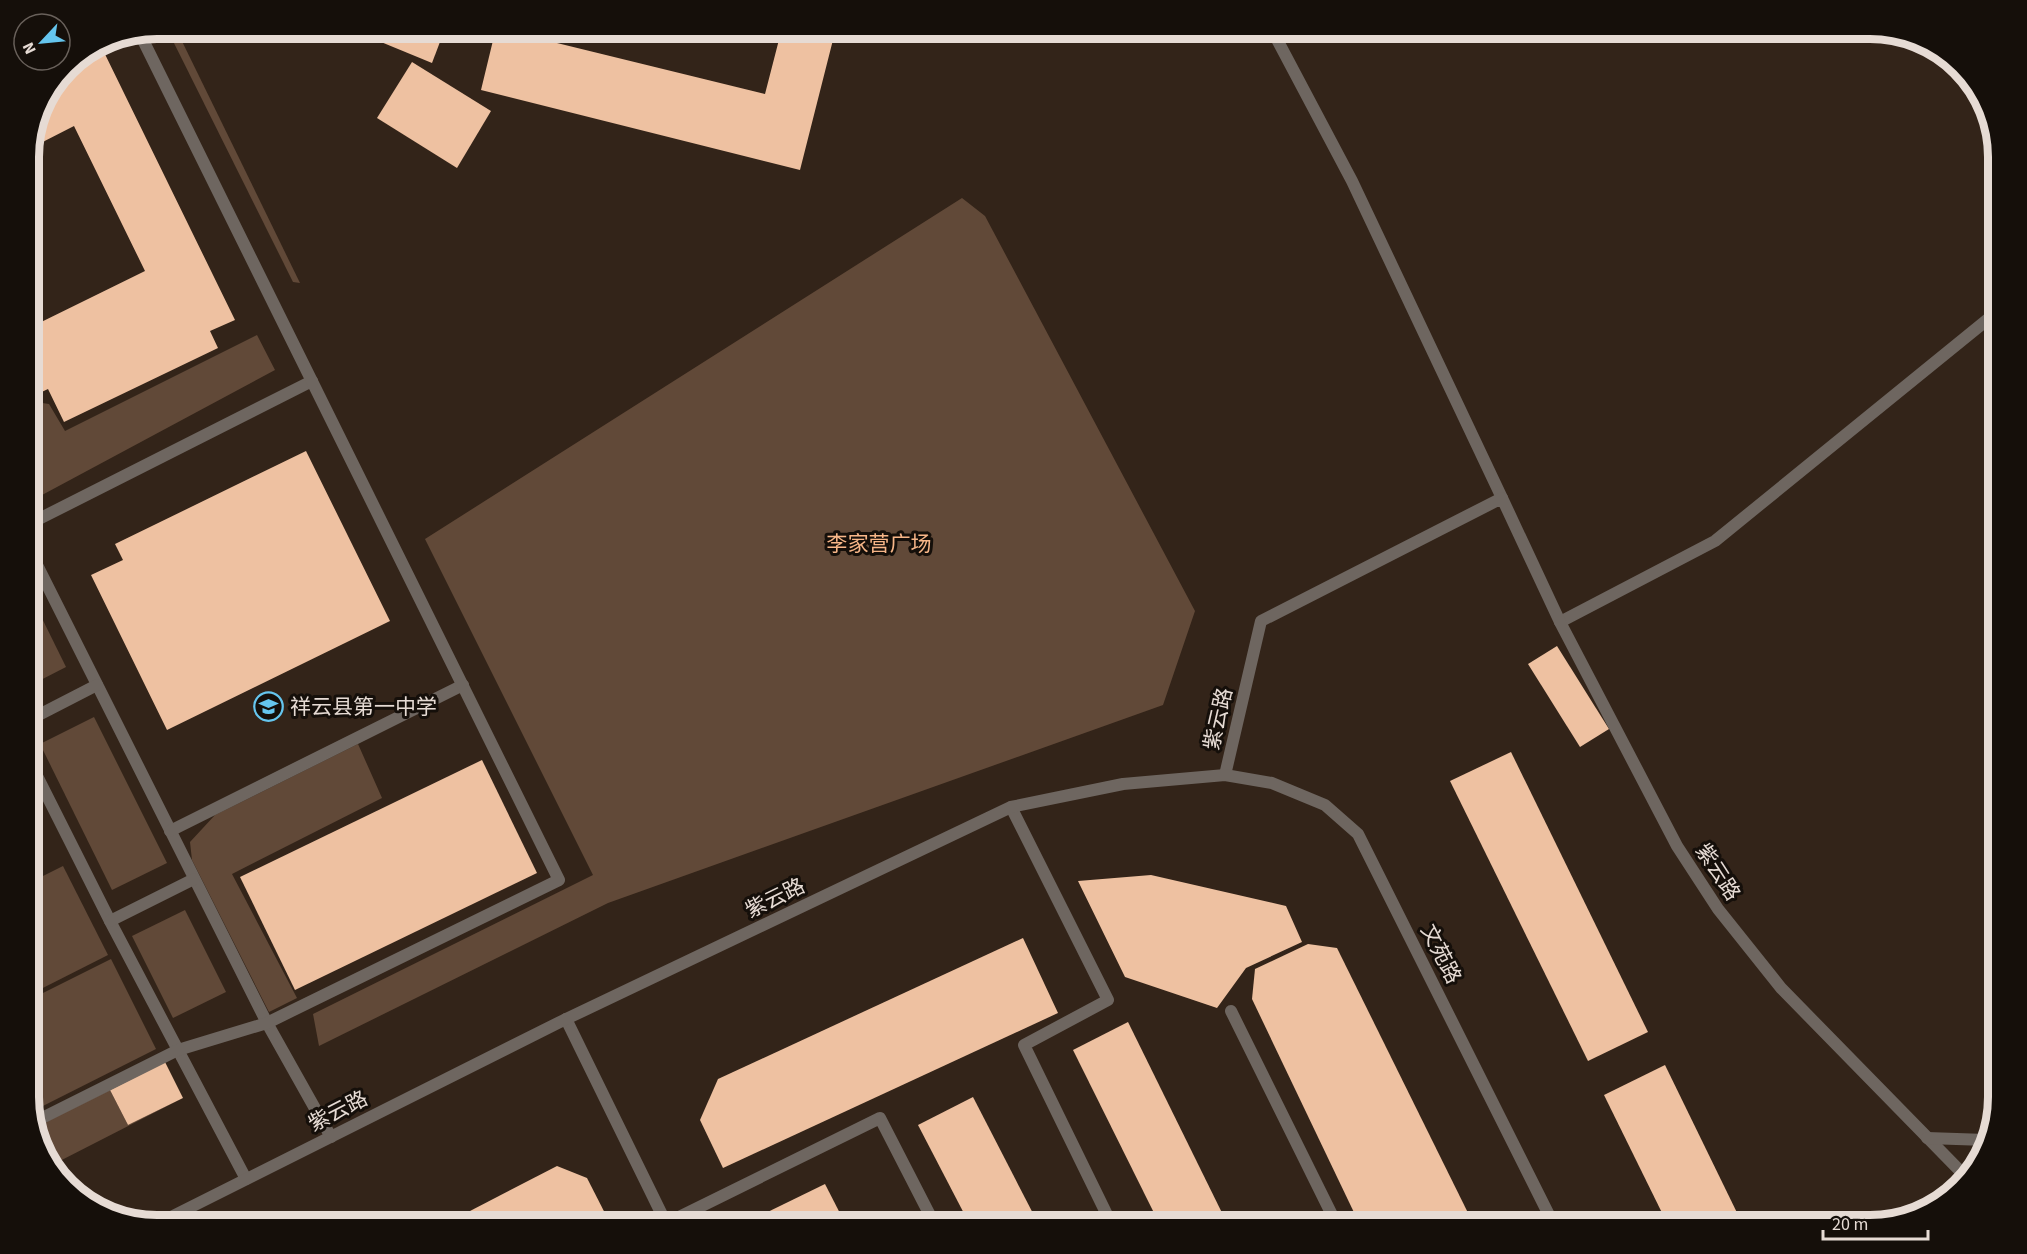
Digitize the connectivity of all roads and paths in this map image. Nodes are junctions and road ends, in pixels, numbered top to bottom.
1 (1277, 39) edge
2 (143, 40) edge
3 (1988, 319) edge
4 (312, 381) junction
5 (1502, 498) junction
6 (39, 519) edge
7 (39, 569) edge
8 (1560, 622) junction
9 (463, 685) junction
10 (97, 686) junction
11 (39, 715) edge
12 (1225, 775) junction
13 (39, 780) edge
14 (1011, 807) junction
15 (170, 831) junction
16 (194, 879) junction
17 (110, 921) junction
18 (1231, 1011) dead end
19 (566, 1019) junction
20 (267, 1023) junction
21 (178, 1050) junction
22 (41, 1118) edge
23 (331, 1137) junction
24 (1927, 1138) junction
25 (1980, 1140) edge
26 (1961, 1172) edge
27 (246, 1179) junction
28 (175, 1215) edge
29 (660, 1215) edge
30 (685, 1215) edge
31 (929, 1215) edge
32 (1107, 1215) edge
33 (1332, 1215) edge
34 (1548, 1215) edge

1 - 5 street
2 - 4 street
3 - 8 street
4 - 6 street
4 - 9 street
5 - 8 street, 紫云路
5 - 12 street, 紫云路
7 - 10 street
8 - 24 street, 紫云路
9 - 15 street
9 - 20 street
10 - 11 street
10 - 15 street
12 - 14 street, 紫云路
12 - 34 street, 文苑路
13 - 17 street
14 - 19 street, 紫云路
14 - 32 street
15 - 16 street
16 - 17 street
16 - 20 street
17 - 21 street
18 - 33 street
19 - 23 street, 紫云路
19 - 29 street
20 - 21 street
20 - 23 street
21 - 22 street
21 - 27 street
23 - 27 street, 紫云路
24 - 25 street
24 - 26 street, 紫云路
27 - 28 street, 紫云路
30 - 31 street

